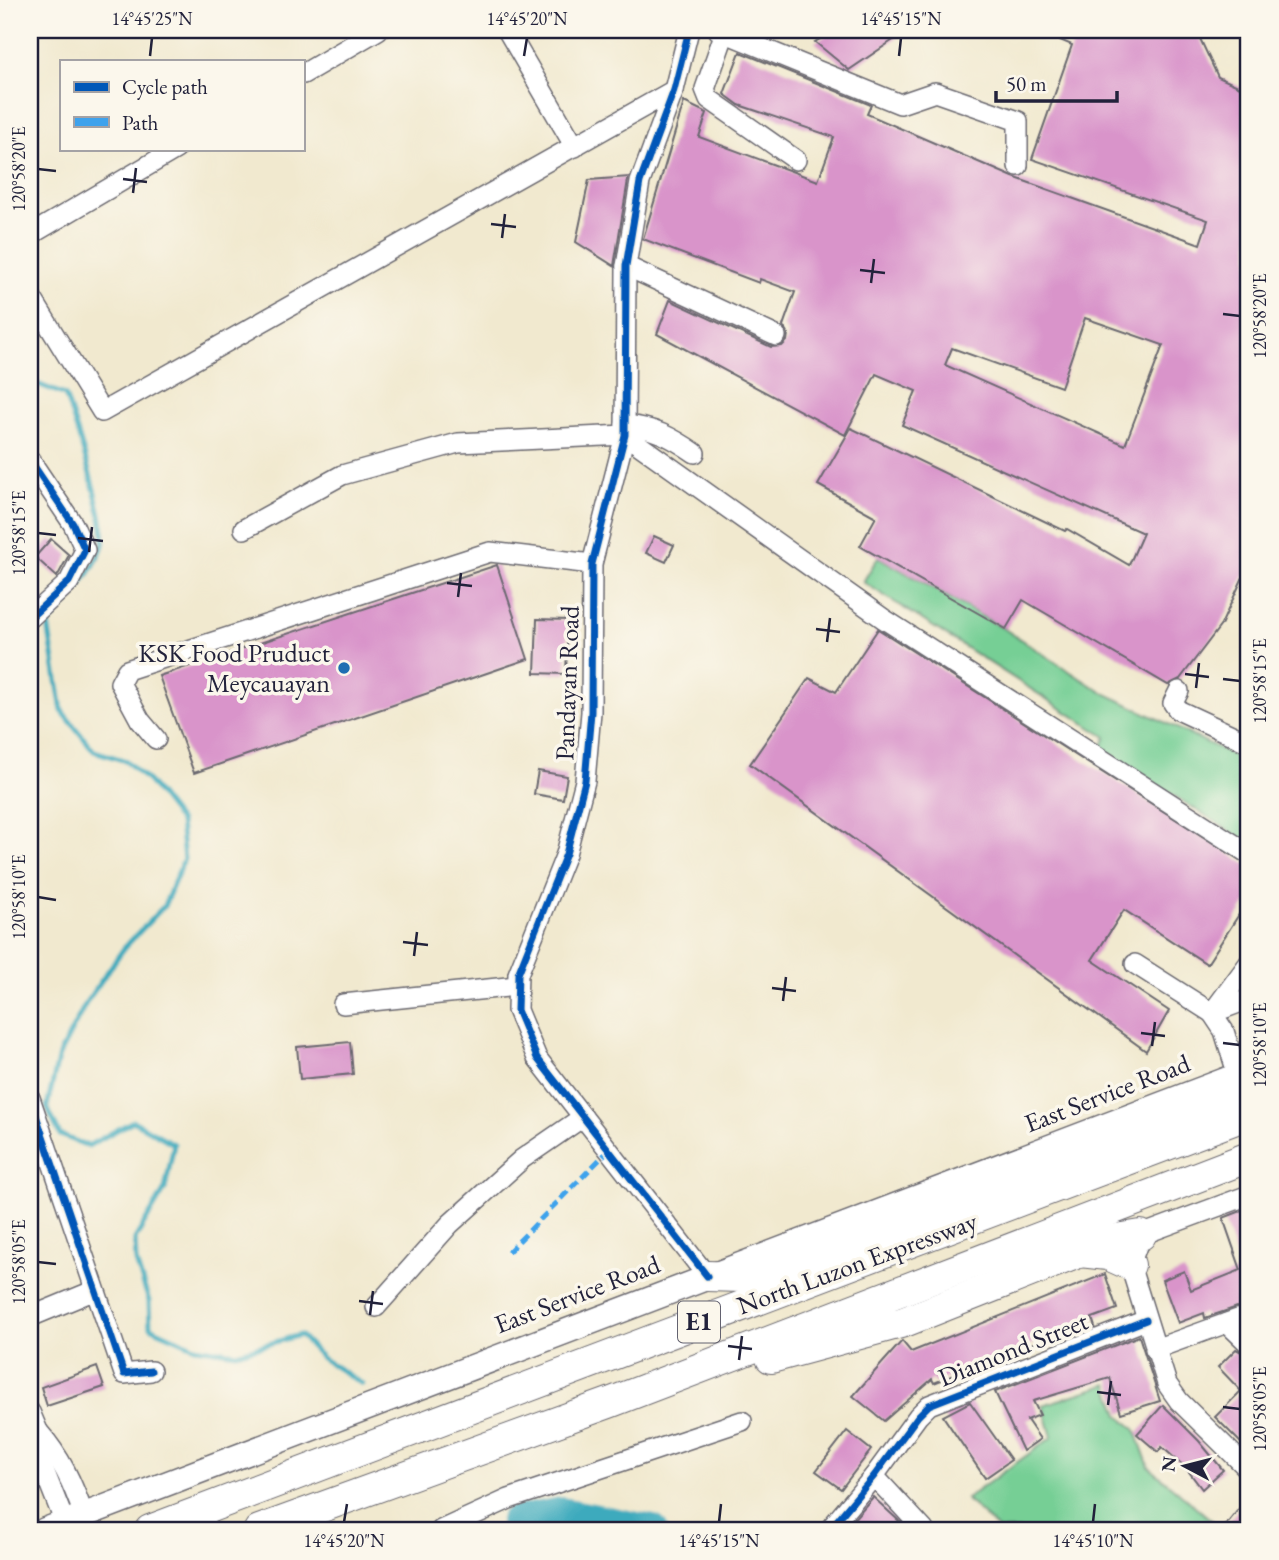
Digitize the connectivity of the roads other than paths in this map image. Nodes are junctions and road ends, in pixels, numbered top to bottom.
1 (378, 30) edge
2 (507, 30) edge
3 (689, 30) edge
4 (722, 31) edge
5 (304, 73) edge
6 (674, 90) junction
7 (575, 147) junction
8 (174, 150) edge
9 (796, 160) dead end
10 (1018, 166) dead end
11 (30, 235) edge
12 (626, 266) junction
13 (30, 295) edge
14 (776, 336) dead end
15 (625, 430) junction
16 (695, 453) dead end
17 (30, 460) edge
18 (244, 529) dead end
19 (592, 564) junction
20 (30, 618) edge
21 (1179, 691) dead end
22 (156, 739) dead end
23 (1249, 743) edge
24 (1249, 854) edge
25 (1249, 963) edge
26 (1135, 964) dead end
27 (517, 986) junction
28 (1249, 999) edge
29 (343, 1004) dead end
30 (1212, 1013) junction
31 (1245, 1079) edge
32 (30, 1098) edge
33 (1249, 1114) edge
34 (583, 1117) junction
35 (1249, 1157) edge
36 (1249, 1195) edge
37 (1141, 1235) junction
38 (1080, 1252) junction
39 (1130, 1265) junction
40 (707, 1276) junction
41 (93, 1291) junction
42 (376, 1307) dead end
43 (1249, 1315) edge
44 (30, 1317) edge
45 (1146, 1320) junction
46 (1227, 1323) junction
47 (1249, 1344) edge
48 (1155, 1349) junction
49 (151, 1371) dead end
50 (609, 1403) junction
51 (30, 1412) edge
52 (742, 1421) dead end
53 (1249, 1470) edge
54 (874, 1476) junction
55 (65, 1523) edge
56 (150, 1530) edge
57 (259, 1530) edge
58 (440, 1530) edge
59 (828, 1530) edge
60 (924, 1530) edge

1 - 5 street
2 - 7 street
3 - 6 street, Pandayan Road
4 - 9 street
4 - 10 street
6 - 7 street
6 - 12 street, Pandayan Road
7 - 13 street
8 - 11 street
12 - 14 street
12 - 15 street, Pandayan Road
15 - 16 street
15 - 18 street
15 - 19 street, Pandayan Road
15 - 24 street
17 - 20 street
19 - 22 street
19 - 27 street, Pandayan Road
21 - 23 street
25 - 30 street
26 - 30 street
27 - 29 street
27 - 34 street, Pandayan Road
28 - 30 street
30 - 31 street
31 - 40 highway
32 - 41 street
33 - 56 highway, North Luzon Expressway / E1
34 - 40 street, Pandayan Road
34 - 42 street
35 - 50 highway, North Luzon Expressway / E1
36 - 37 street
37 - 38 highway
37 - 39 street
38 - 39 highway
38 - 50 highway
39 - 45 street
40 - 55 main road, East Service Road
41 - 44 street
41 - 49 street
43 - 46 street
45 - 48 street
45 - 54 street, Diamond Street
46 - 47 street
46 - 48 street
48 - 53 street
50 - 57 highway, North Luzon Expressway / E1
51 - 55 street
52 - 58 street
54 - 59 street, Diamond Street
54 - 60 street

